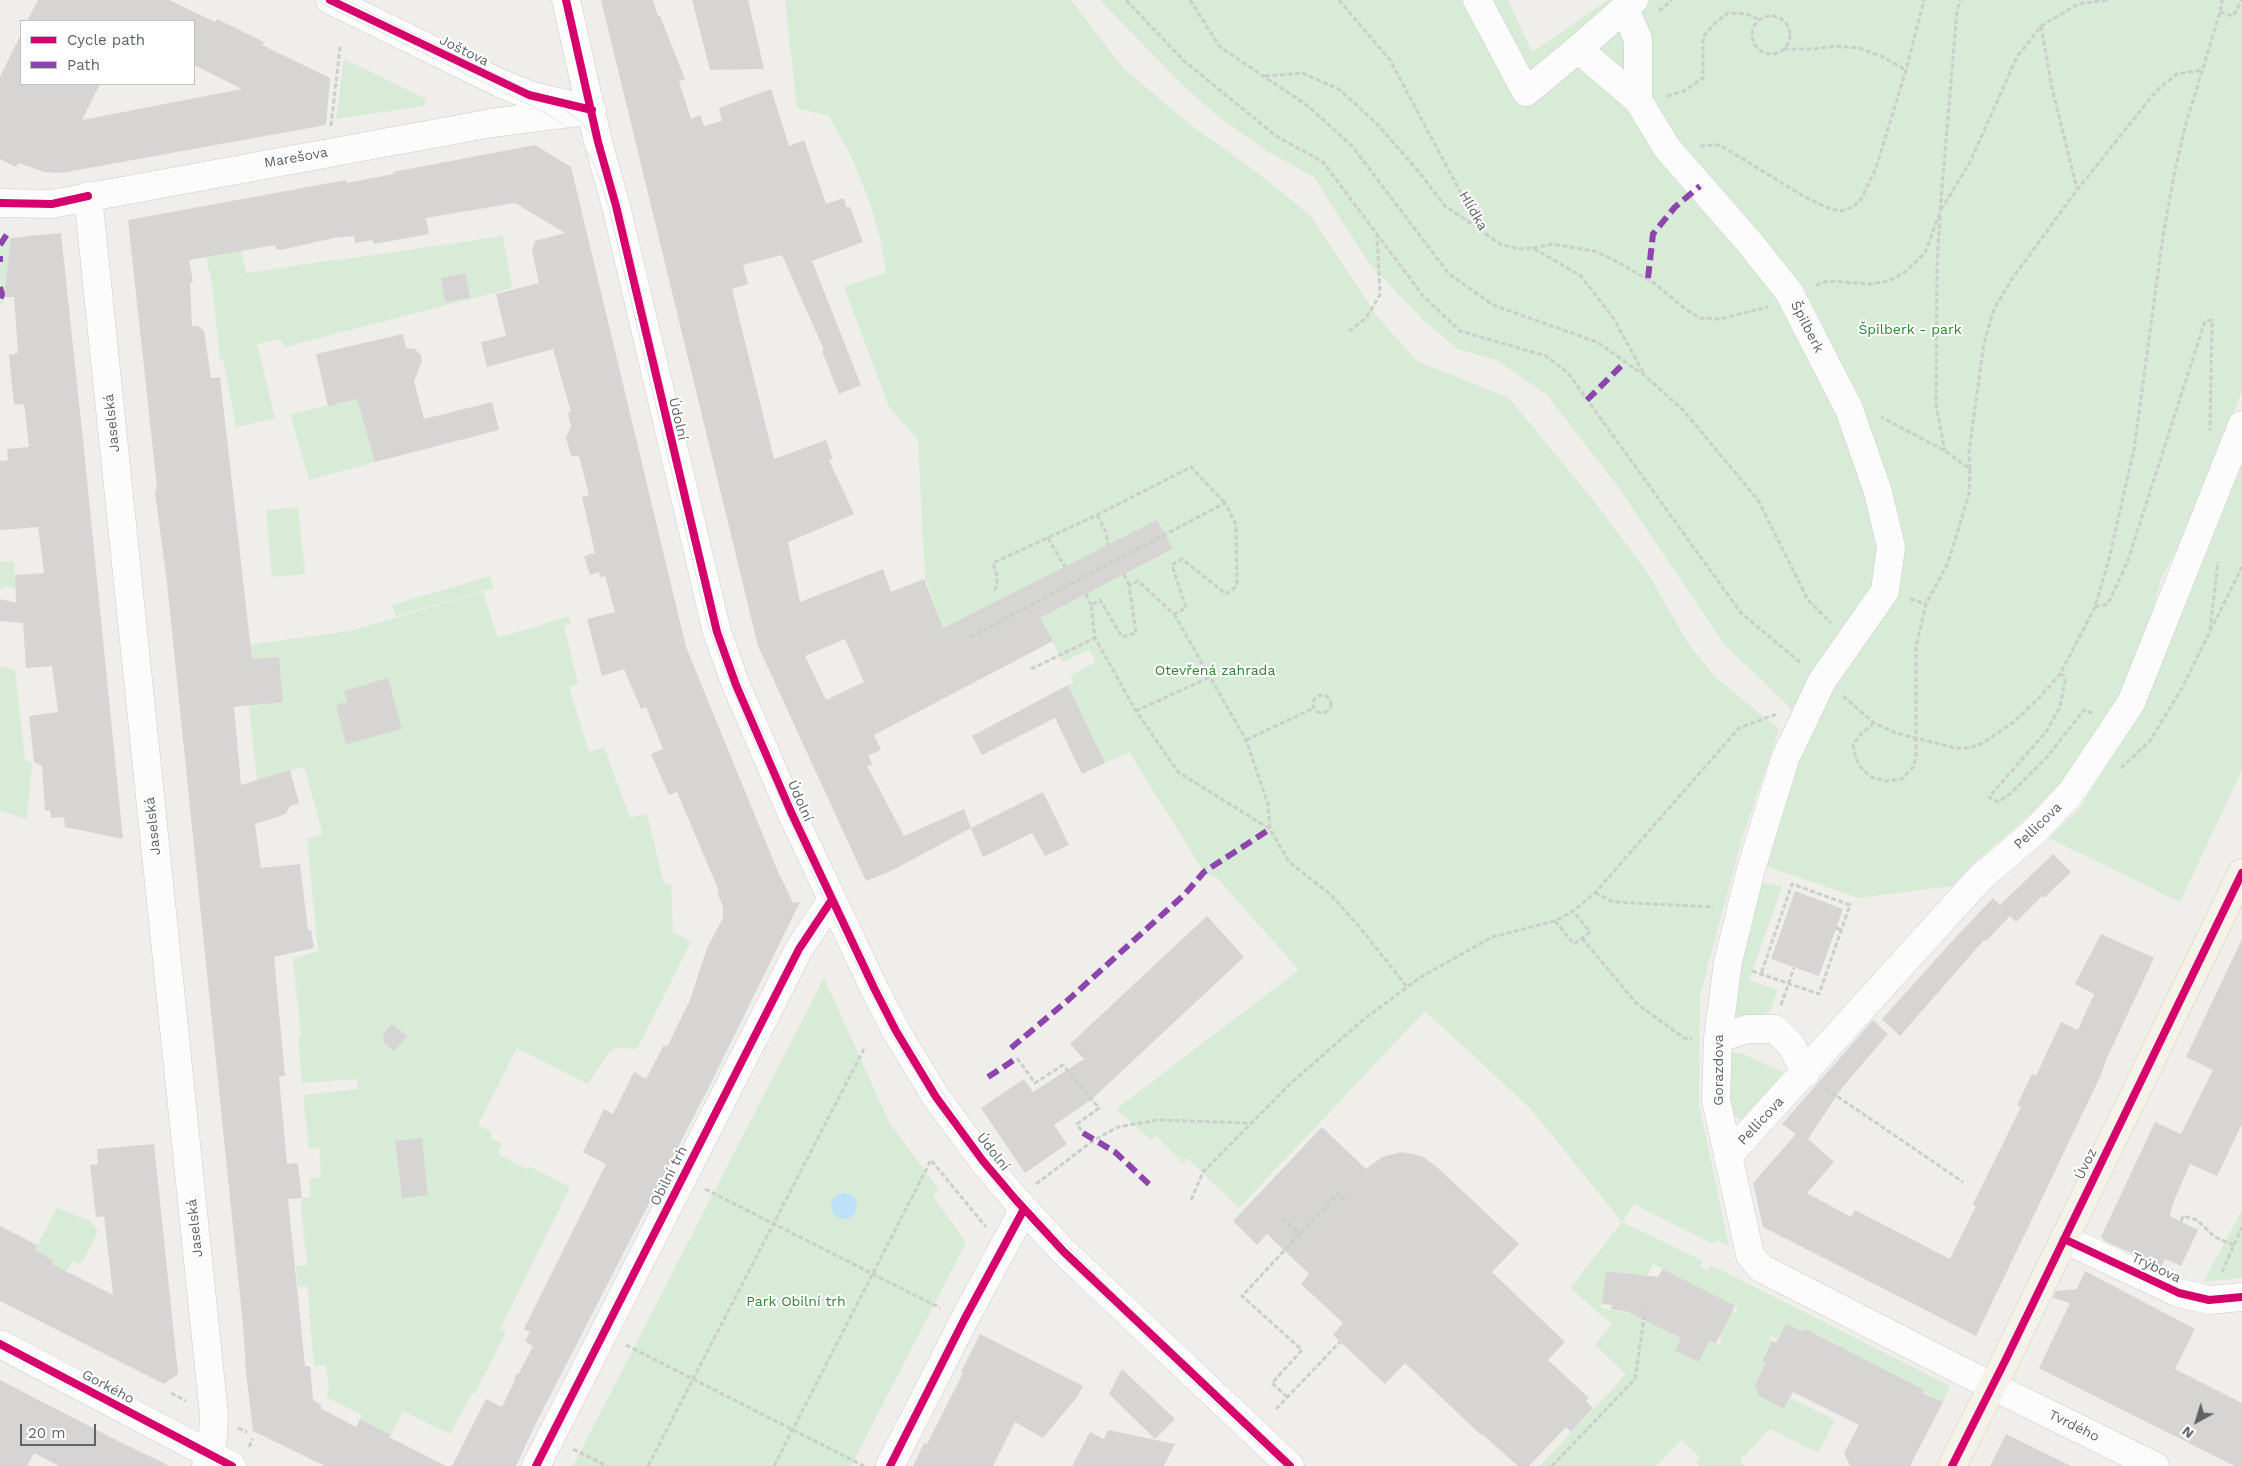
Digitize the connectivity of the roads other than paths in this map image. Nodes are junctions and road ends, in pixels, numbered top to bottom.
1 (330, 0) edge
2 (566, 0) edge
3 (1477, 0) edge
4 (1629, 5) edge
5 (1578, 49) junction
6 (1638, 100) junction
7 (592, 110) junction
8 (88, 196) junction
9 (0, 203) edge
10 (2242, 426) edge
11 (1822, 681) joint
12 (2242, 873) edge
13 (832, 901) junction
14 (1705, 1038) junction
15 (1806, 1073) junction
16 (1728, 1156) junction
17 (1020, 1205) junction
18 (2064, 1239) junction
19 (2242, 1297) edge
20 (0, 1344) edge
21 (1992, 1386) junction
22 (216, 1462) edge
23 (536, 1466) edge
24 (890, 1466) edge
25 (1290, 1466) edge
26 (1952, 1466) edge
27 (2155, 1466) edge

1 - 7 street, Joštova
2 - 7 street, Údolní
3 - 5 street
4 - 5 street
4 - 6 street
5 - 6 street
6 - 11 street, Špilberk
7 - 8 street, Marešova
7 - 13 street, Údolní
8 - 9 street, Marešova
8 - 22 street, Jaselská
10 - 15 street, Pellicova
11 - 14 street, Gorazdova
12 - 18 main road, Úvoz
13 - 17 street, Údolní
13 - 23 street, Obilní trh
14 - 15 street
14 - 16 street, Gorazdova
15 - 16 street, Pellicova
16 - 21 street, Gorazdova
17 - 24 street
17 - 25 street, Údolní
18 - 19 street, Trýbova
18 - 21 main road, Úvoz
20 - 22 street, Gorkého
21 - 26 main road, Úvoz
21 - 27 street, Tvrdého

